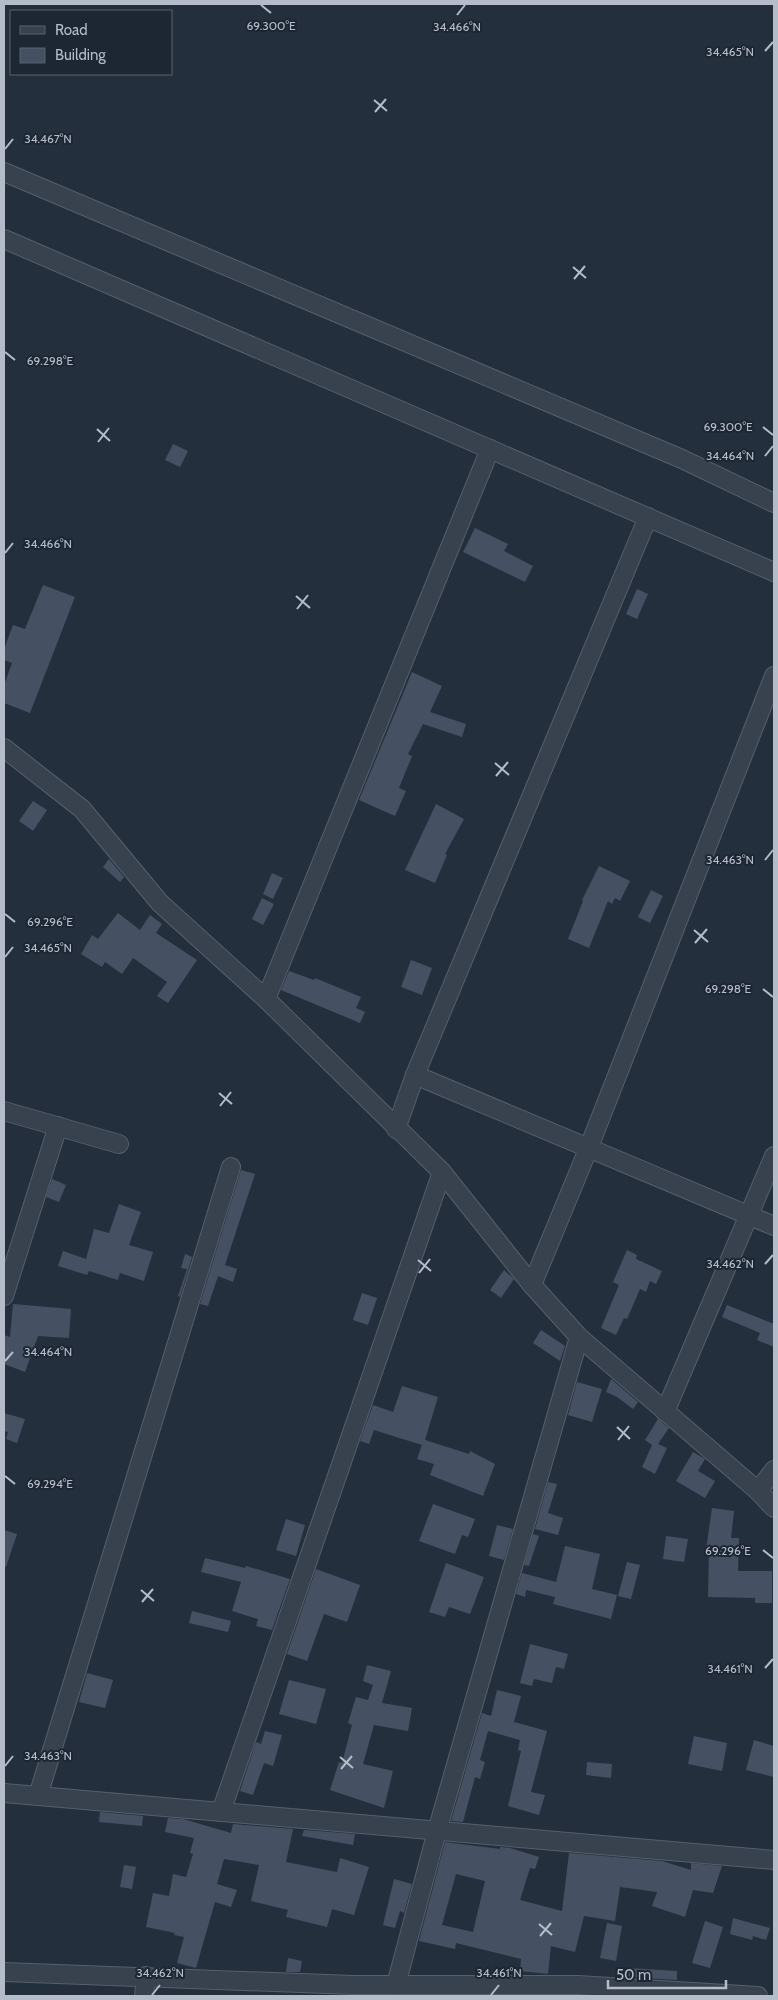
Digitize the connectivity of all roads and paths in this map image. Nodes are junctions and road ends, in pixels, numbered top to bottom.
1 (4, 172) edge
2 (4, 239) edge
3 (490, 449) junction
4 (774, 503) edge
5 (648, 517) junction
6 (774, 572) edge
7 (774, 676) edge
8 (4, 748) edge
9 (266, 1000) junction
10 (415, 1075) junction
11 (4, 1111) edge
12 (58, 1126) junction
13 (396, 1129) junction
14 (119, 1144) dead end
15 (589, 1147) junction
16 (774, 1156) edge
17 (231, 1168) dead end
18 (442, 1172) junction
19 (749, 1214) junction
20 (774, 1226) edge
21 (532, 1286) junction
22 (4, 1296) edge
23 (579, 1338) junction
24 (665, 1412) junction
25 (774, 1470) edge
26 (758, 1491) junction
27 (774, 1508) edge
28 (4, 1793) edge
29 (38, 1796) junction
30 (221, 1812) junction
31 (436, 1831) junction
32 (774, 1860) edge
33 (4, 1972) edge
34 (146, 1976) junction
35 (396, 1985) junction
36 (352, 1991) edge
37 (576, 1991) edge
38 (144, 1996) edge
39 (758, 1996) edge

1 - 4 street
2 - 3 street
3 - 5 street
3 - 9 street
5 - 6 street
5 - 10 street
7 - 15 street
8 - 9 street
9 - 13 street
10 - 13 street
10 - 15 street
11 - 12 street
12 - 14 street
12 - 22 street
13 - 18 street
15 - 19 street
15 - 21 street
16 - 19 street
17 - 29 street
18 - 21 street
18 - 30 street
19 - 20 street
19 - 24 street
21 - 23 street
23 - 24 street
23 - 31 street
24 - 26 street
25 - 26 street
26 - 27 street
28 - 29 street
29 - 30 street
30 - 31 street
31 - 32 street
31 - 35 street
33 - 34 street
34 - 36 street
34 - 38 street
35 - 36 street
35 - 37 street
37 - 39 street

